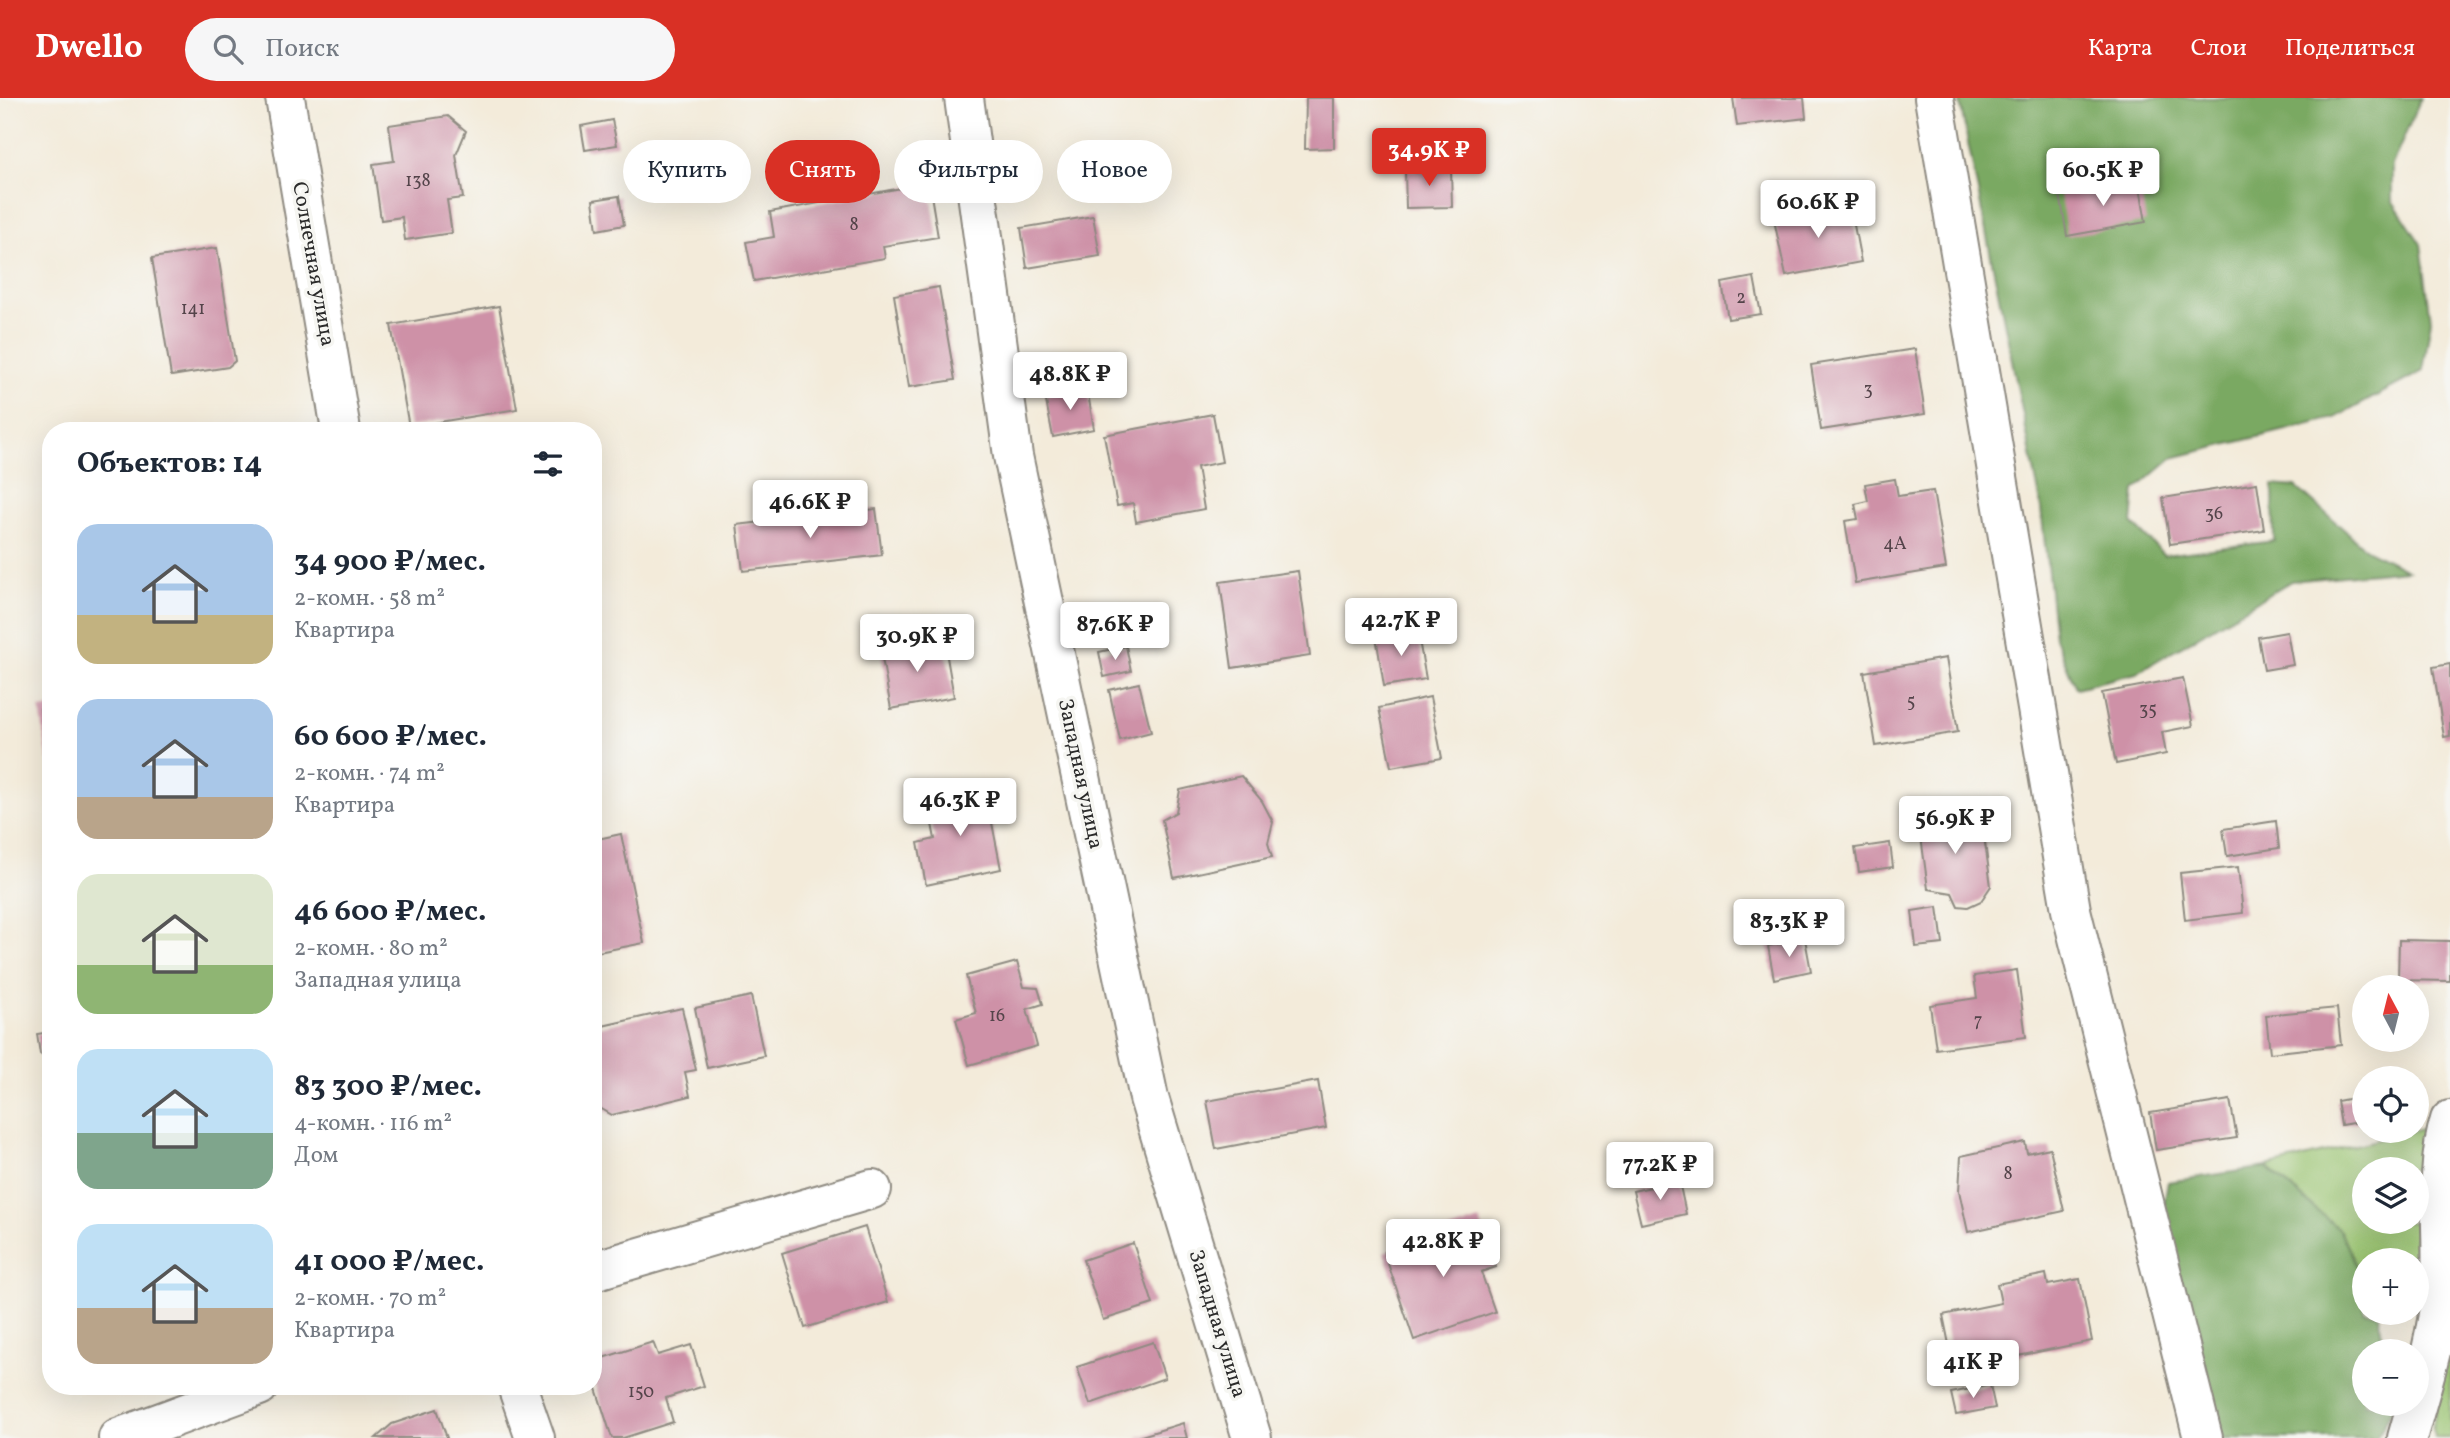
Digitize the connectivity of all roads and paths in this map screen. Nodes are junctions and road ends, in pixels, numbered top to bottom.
1 (285, 98) edge
2 (964, 98) edge
3 (1934, 98) edge
4 (340, 422) edge
5 (2450, 1121) edge
6 (872, 1189) dead end
7 (602, 1268) edge
8 (235, 1395) edge
9 (520, 1395) edge
10 (118, 1438) edge
11 (535, 1438) edge
12 (1252, 1438) edge
13 (2203, 1438) edge
14 (2407, 1438) edge

1 - 4 street, Солнечная улица
2 - 12 street, Западная улица
3 - 13 street
5 - 14 street
6 - 7 street
8 - 10 street
9 - 11 street

